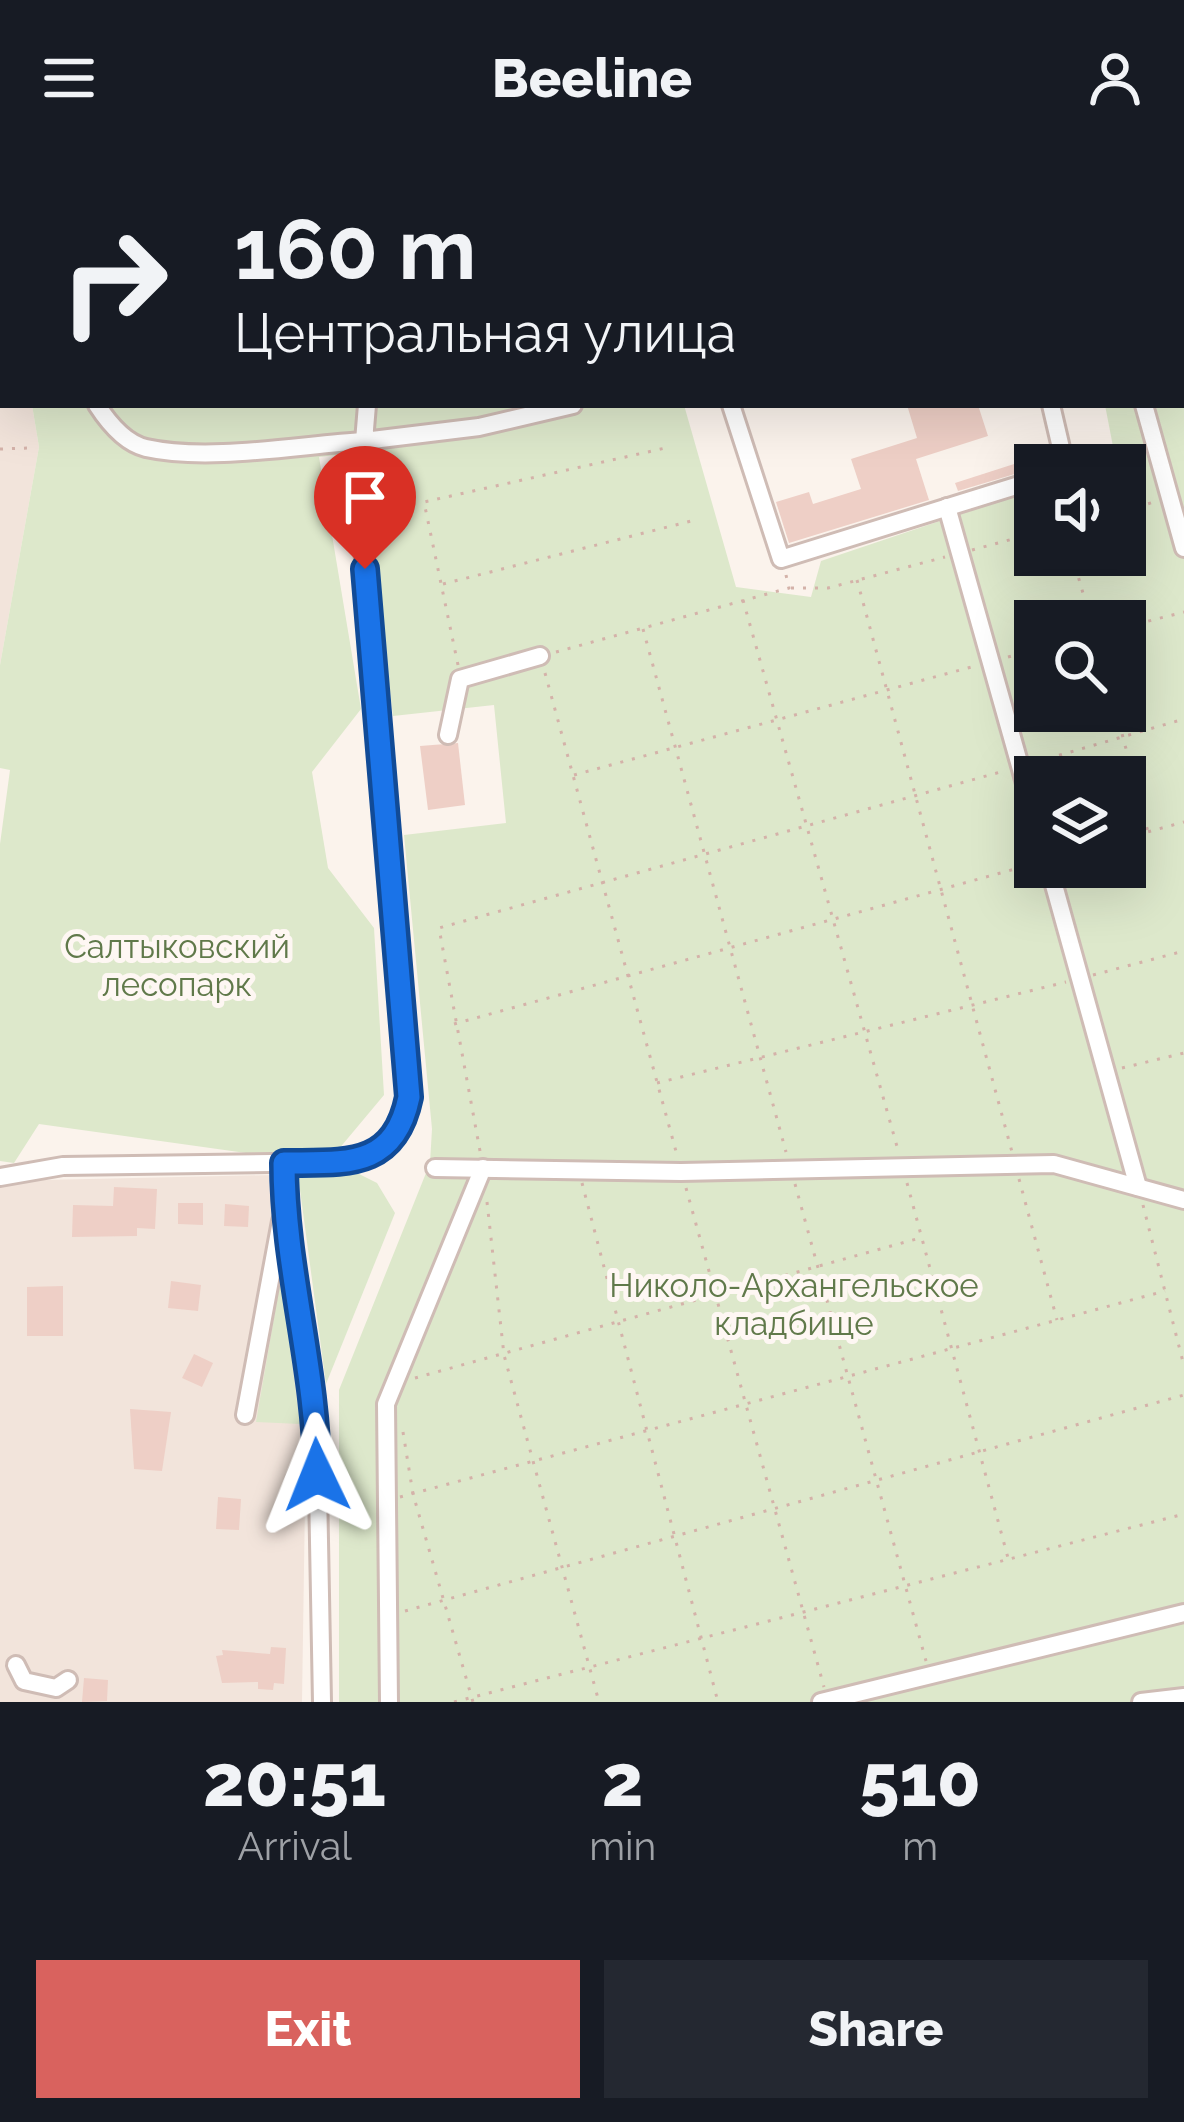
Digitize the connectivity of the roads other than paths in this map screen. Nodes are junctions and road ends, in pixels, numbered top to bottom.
1 (99, 408) edge
2 (367, 408) edge
3 (478, 408) edge
4 (560, 408) edge
5 (732, 408) edge
6 (1052, 408) edge
7 (1145, 408) edge
8 (479, 427) junction
9 (364, 441) junction
10 (1060, 444) edge
11 (1014, 486) edge
12 (947, 507) junction
13 (1184, 548) edge
14 (540, 656) road end
15 (448, 735) dead end
16 (1017, 756) edge
17 (1054, 888) edge
18 (284, 1163) junction
19 (435, 1168) dead end
20 (483, 1168) junction
21 (0, 1177) edge
22 (1138, 1187) junction
23 (1184, 1200) edge
24 (284, 1206) junction
25 (245, 1415) dead end
26 (1184, 1613) edge
27 (16, 1665) dead end
28 (1184, 1697) edge
29 (824, 1701) edge
30 (67, 1702) edge
31 (322, 1702) edge
32 (389, 1702) edge
33 (1141, 1702) edge

1 - 9 street
2 - 9 street
3 - 8 street
4 - 8 street
5 - 12 street
6 - 10 street
7 - 13 street
8 - 9 street
9 - 18 street
11 - 12 street
12 - 16 street
14 - 15 street
17 - 22 street
18 - 21 street
18 - 24 street
19 - 20 street
20 - 22 street
20 - 32 street
22 - 23 street
24 - 25 street
24 - 31 street
26 - 29 street
27 - 30 street
28 - 33 street

